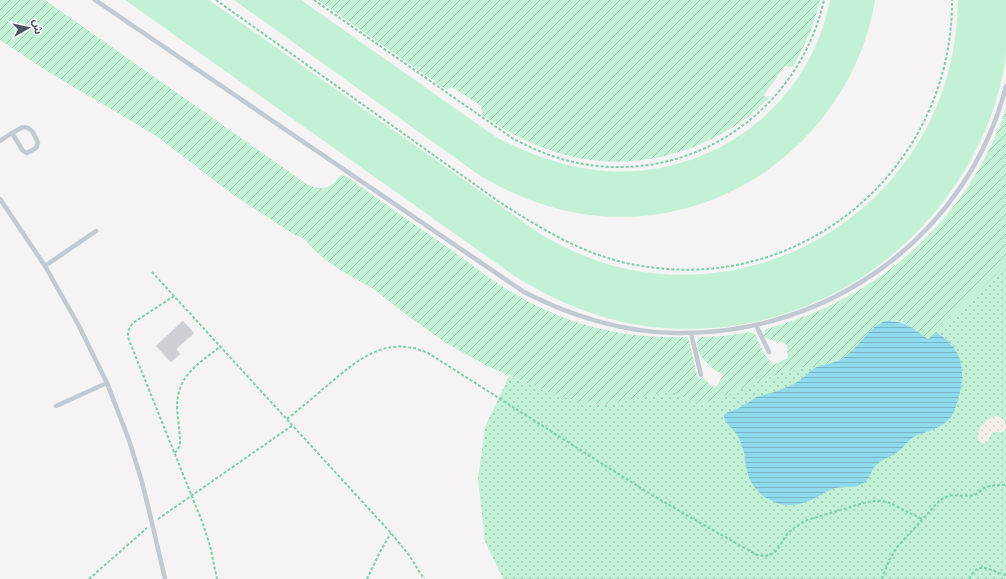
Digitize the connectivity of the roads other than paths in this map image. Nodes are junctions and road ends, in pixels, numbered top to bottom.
1 (95, 0) edge
2 (1006, 86) edge
3 (12, 133) junction
4 (0, 140) edge
5 (0, 199) edge
6 (96, 231) dead end
7 (45, 266) junction
8 (756, 325) junction
9 (691, 333) junction
10 (770, 352) dead end
11 (701, 375) dead end
12 (107, 383) junction
13 (56, 406) dead end
14 (165, 579) edge

1 - 9 lane
2 - 8 lane
3 - 3 lane
3 - 4 lane
5 - 7 lane
6 - 7 lane
7 - 12 lane
8 - 9 lane
8 - 10 lane
9 - 11 lane
12 - 13 lane
12 - 14 lane

